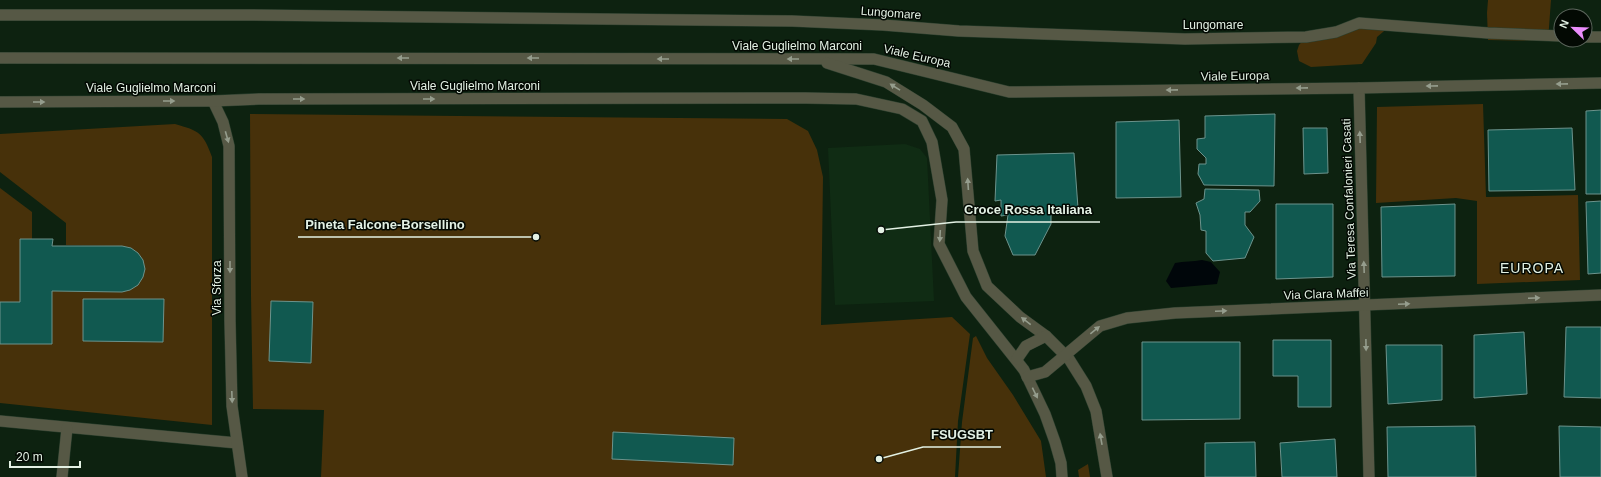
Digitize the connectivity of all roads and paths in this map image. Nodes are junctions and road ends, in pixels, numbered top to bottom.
1 (0, 15) edge
2 (1553, 36) edge
3 (0, 58) edge
4 (816, 59) junction
5 (874, 59) joint
6 (1601, 83) edge
7 (1359, 88) junction
8 (213, 101) junction
9 (0, 102) edge
10 (1601, 295) edge
11 (1365, 306) junction
12 (1046, 336) junction
13 (1064, 355) junction
14 (1017, 359) junction
15 (1027, 377) junction
16 (0, 421) edge
17 (67, 428) junction
18 (238, 443) junction
19 (62, 477) edge
20 (242, 477) edge
21 (1062, 477) edge
22 (1107, 477) edge
23 (1369, 477) edge

1 - 2 street, Lungomare
4 -> 3 street, Viale Guglielmo Marconi
4 - 5 street, Viale Guglielmo Marconi
12 -> 4 street
7 -> 5 street, Viale Europa
6 -> 7 street, Viale Europa
11 -> 7 street, Via Teresa Confalonieri Casati
9 -> 8 street, Viale Guglielmo Marconi
8 -> 14 street, Viale Guglielmo Marconi
8 -> 18 street, Via Sforza
11 -> 10 street, Via Clara Maffei
13 -> 11 street, Via Clara Maffei
11 -> 23 street, Via Teresa Confalonieri Casati
12 - 13 street
12 - 14 street
13 - 15 street, Via Clara Maffei
22 -> 13 street
14 - 15 street, Viale Guglielmo Marconi
15 -> 21 street, Viale Guglielmo Marconi
16 - 17 street
17 - 18 street
17 - 19 street
18 - 20 street, Via Sforza

